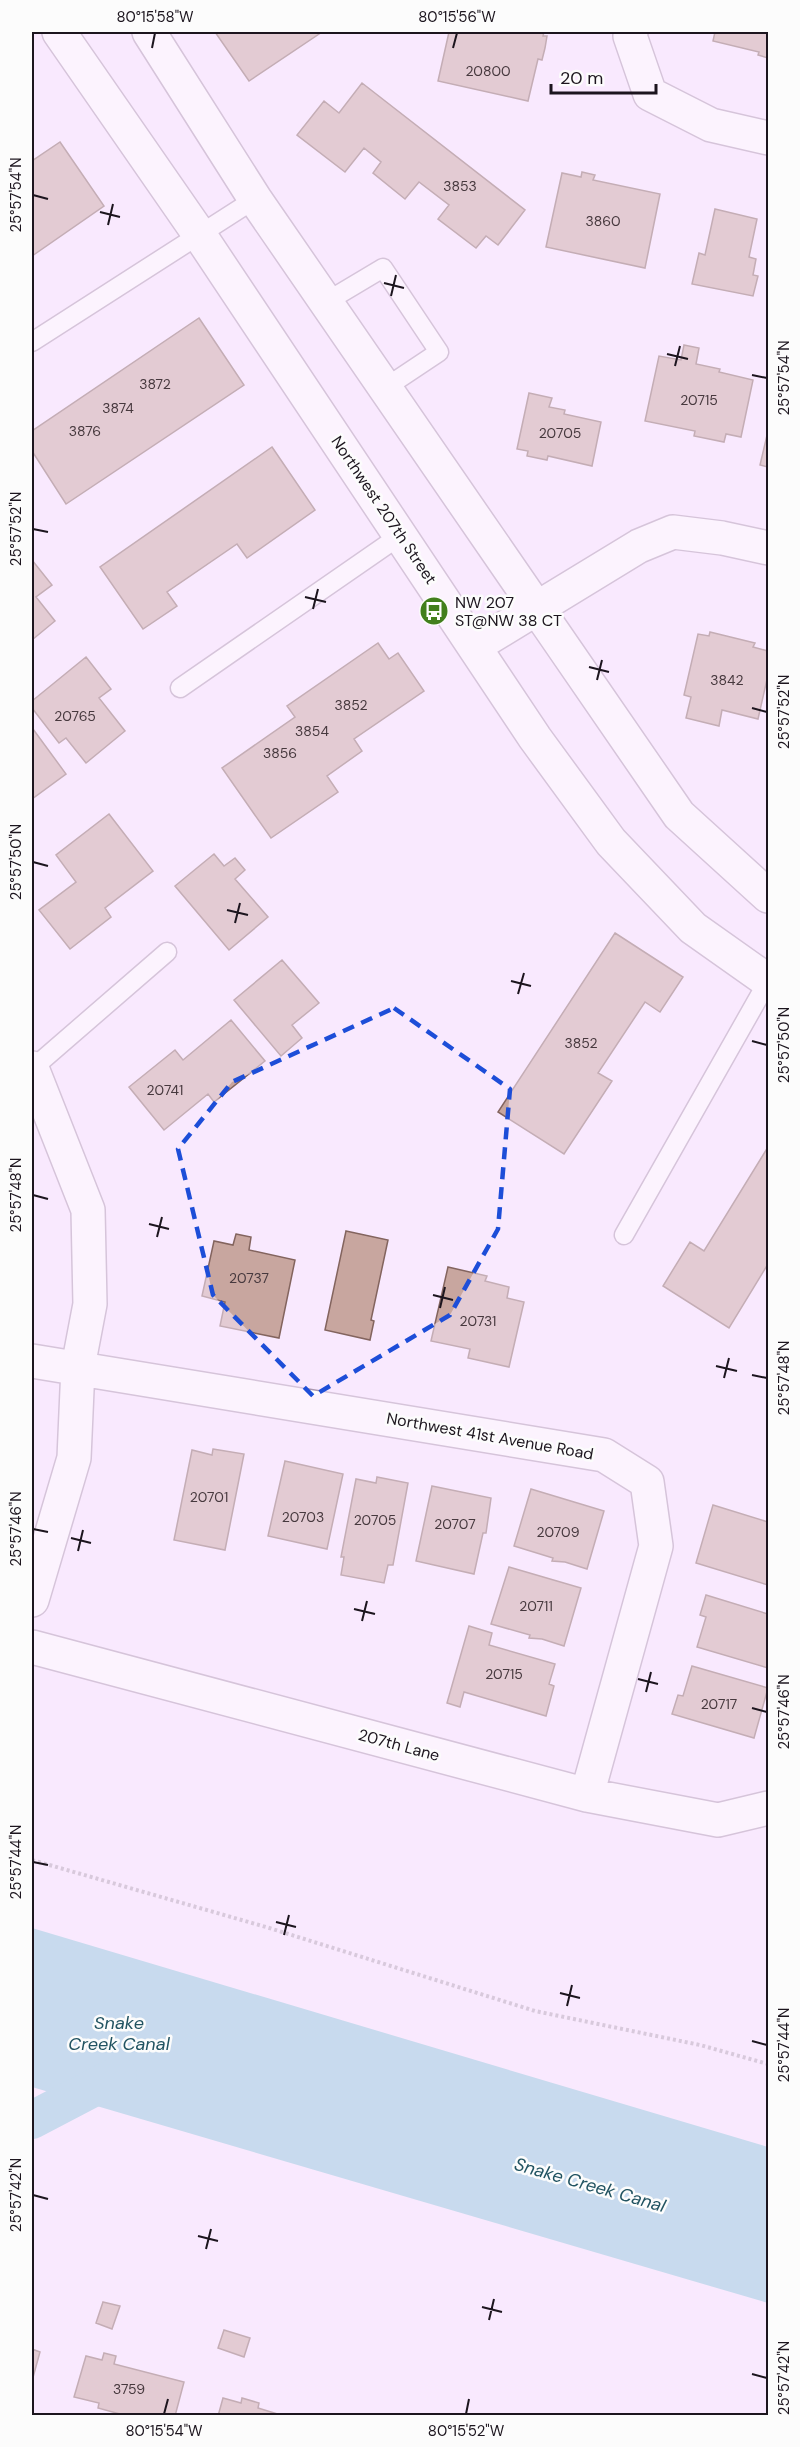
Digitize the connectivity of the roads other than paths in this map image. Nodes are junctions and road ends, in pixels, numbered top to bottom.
1 (59, 32) edge
2 (149, 32) edge
3 (631, 32) edge
4 (768, 138) edge
5 (255, 199) junction
6 (199, 234) junction
7 (326, 302) junction
8 (32, 342) edge
9 (386, 388) junction
10 (401, 536) junction
11 (768, 548) edge
12 (537, 607) junction
13 (475, 646) junction
14 (180, 688) dead end
15 (768, 896) edge
16 (167, 952) dead end
17 (768, 981) edge
18 (32, 1068) edge
19 (624, 1235) dead end
20 (32, 1361) edge
21 (78, 1367) junction
22 (32, 1600) edge
23 (32, 1647) edge
24 (587, 1795) junction
25 (768, 1808) edge

1 - 6 street, Northwest 207th Street
2 - 5 street
3 - 4 street
5 - 6 lane
5 - 7 street
6 - 8 lane
6 - 10 street, Northwest 207th Street
7 - 9 street
7 - 9 lane
9 - 12 street
10 - 13 street, Northwest 207th Street
10 - 14 lane
11 - 12 street
12 - 13 street
12 - 15 street
13 - 17 street, Northwest 207th Street
16 - 18 lane
17 - 19 lane
18 - 21 street
20 - 21 street, Northwest 41st Avenue Road
21 - 22 street
21 - 24 street, Northwest 41st Avenue Road
23 - 24 street, 207th Lane
24 - 25 street, 207th Lane

